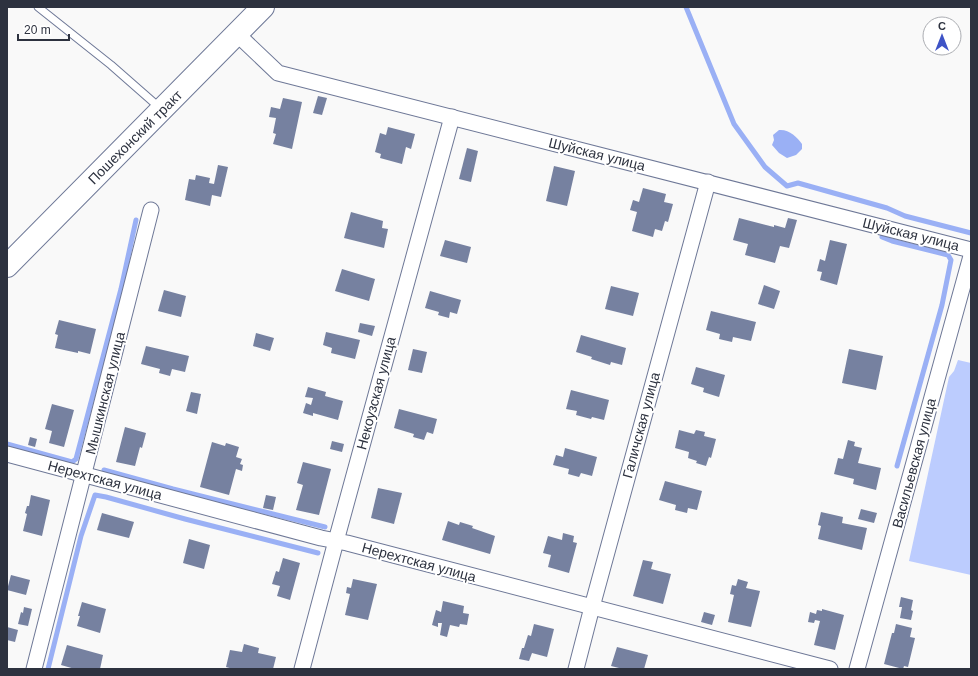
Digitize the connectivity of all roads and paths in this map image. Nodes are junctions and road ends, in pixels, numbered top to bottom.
1 (38, 7) edge
2 (262, 7) edge
3 (236, 33) junction
4 (162, 110) junction
5 (452, 117) junction
6 (708, 182) junction
7 (150, 210) dead end
8 (971, 250) edge
9 (971, 256) edge
10 (7, 266) edge
11 (7, 454) edge
12 (84, 475) junction
13 (336, 541) junction
14 (592, 607) junction
15 (34, 669) edge
16 (302, 669) edge
17 (576, 669) edge
18 (830, 669) edge
19 (857, 669) edge

1 - 4 lane
2 - 3 main road, Пошехонский тракт
3 - 4 main road, Пошехонский тракт
3 - 5 street, Шуйская улица
4 - 10 main road, Пошехонский тракт
5 - 6 street, Шуйская улица
5 - 13 street, Некоузская улица
6 - 8 street, Шуйская улица
6 - 14 street, Галичская улица
7 - 12 street, Мышкинская улица
9 - 19 street, Васильевская улица
11 - 12 street, Нерехтская улица
12 - 13 street, Нерехтская улица
12 - 15 street, Мышкинская улица
13 - 14 street, Нерехтская улица
13 - 16 street, Некоузская улица
14 - 17 street, Галичская улица
14 - 18 street, Нерехтская улица

